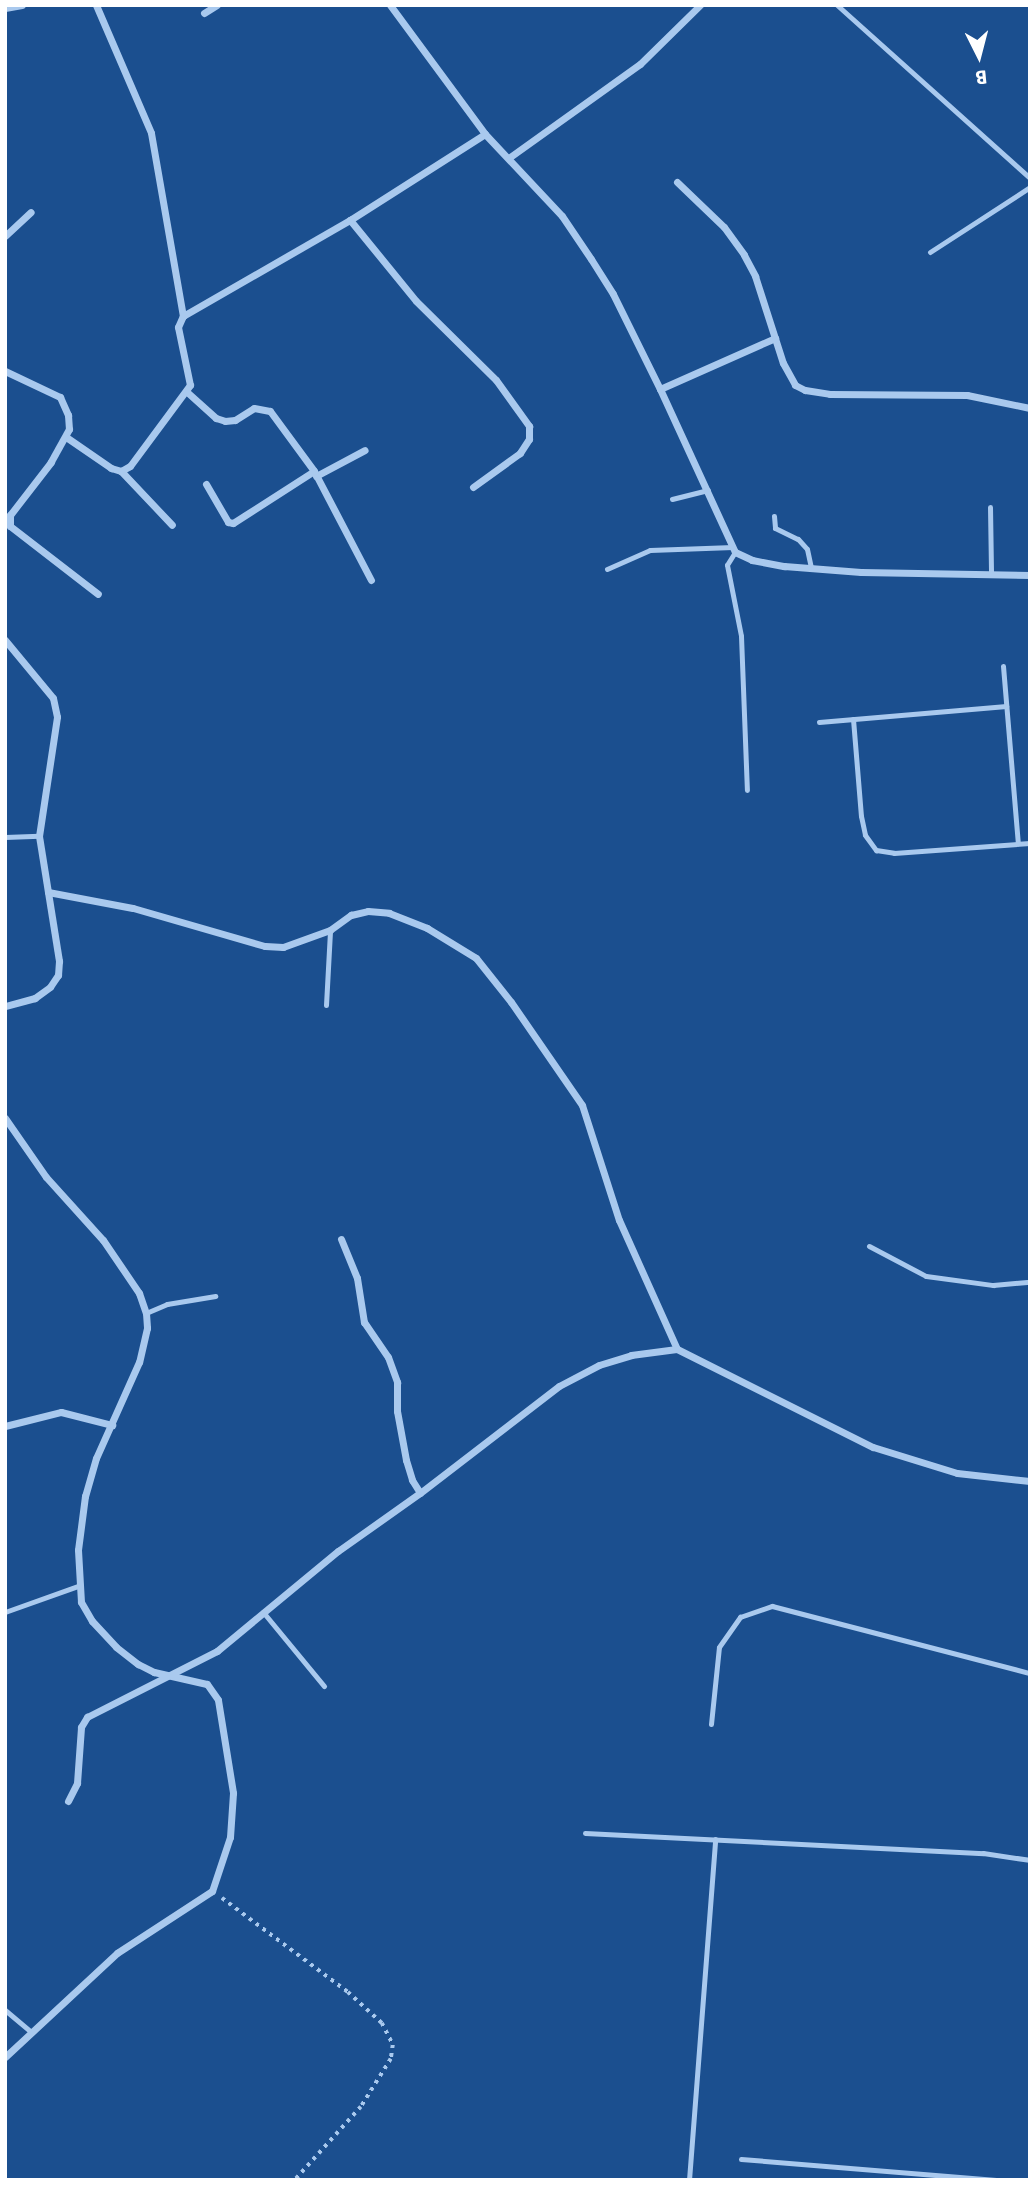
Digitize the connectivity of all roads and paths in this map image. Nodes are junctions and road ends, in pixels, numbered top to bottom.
1 (22, 5) edge
2 (96, 5) edge
3 (217, 5) edge
4 (390, 5) edge
5 (700, 5) edge
6 (836, 5) edge
7 (7, 7) edge
8 (204, 13) dead end
9 (485, 134) junction
10 (510, 157) junction
11 (1030, 178) edge
12 (677, 182) dead end
13 (1030, 187) edge
14 (31, 212) dead end
15 (350, 220) junction
16 (5, 236) edge
17 (930, 252) dead end
18 (183, 316) junction
19 (775, 338) junction
20 (5, 371) edge
21 (660, 389) junction
22 (187, 393) junction
23 (1030, 408) edge
24 (66, 437) junction
25 (365, 450) dead end
26 (121, 471) junction
27 (315, 473) junction
28 (206, 484) dead end
29 (473, 487) dead end
30 (708, 490) junction
31 (672, 499) dead end
32 (990, 507) dead end
33 (774, 516) dead end
34 (172, 525) dead end
35 (734, 550) junction
36 (811, 568) junction
37 (607, 569) dead end
38 (991, 573) junction
39 (1030, 575) edge
40 (371, 580) dead end
41 (98, 594) dead end
42 (5, 640) edge
43 (1003, 666) dead end
44 (1006, 706) junction
45 (853, 719) junction
46 (819, 722) dead end
47 (747, 790) dead end
48 (39, 836) junction
49 (5, 837) edge
50 (1018, 843) junction
51 (1030, 843) edge
52 (48, 892) junction
53 (330, 930) junction
54 (326, 1005) dead end
55 (5, 1006) edge
56 (5, 1118) edge
57 (341, 1239) dead end
58 (869, 1246) dead end
59 (1030, 1282) edge
60 (215, 1296) dead end
61 (146, 1313) junction
62 (677, 1349) junction
63 (112, 1425) junction
64 (5, 1426) edge
65 (1030, 1481) edge
66 (420, 1493) junction
67 (78, 1586) junction
68 (5, 1612) edge
69 (262, 1612) junction
70 (1030, 1673) edge
71 (170, 1676) junction
72 (324, 1686) dead end
73 (711, 1724) dead end
74 (68, 1801) dead end
75 (585, 1833) dead end
76 (715, 1839) junction
77 (1030, 1860) edge
78 (212, 1891) junction
79 (5, 2010) edge
80 (30, 2032) junction
81 (5, 2057) edge
82 (741, 2159) dead end
83 (295, 2180) edge
84 (689, 2180) edge
85 (996, 2180) edge

1 - 7 street
2 - 18 street
3 - 8 street
4 - 9 street
5 - 10 street
6 - 11 lane
9 - 10 street
9 - 15 street
10 - 21 street
12 - 19 street
13 - 17 lane
14 - 16 street
15 - 18 street
15 - 29 street
18 - 22 street
19 - 21 street
19 - 23 street
20 - 24 street
21 - 30 street
22 - 26 street
22 - 27 street
24 - 26 street
24 - 41 street
25 - 27 street
26 - 34 street
27 - 28 street
27 - 40 street
30 - 31 lane
30 - 35 street
32 - 38 lane
33 - 36 lane
35 - 36 street
35 - 37 lane
35 - 47 lane
36 - 38 street
38 - 39 street
42 - 48 street
43 - 44 lane
44 - 45 lane
44 - 50 lane
45 - 46 lane
45 - 50 lane
48 - 49 lane
48 - 52 street
50 - 51 lane
52 - 53 street
52 - 55 street
53 - 54 lane
53 - 62 street
56 - 61 street
57 - 66 street
58 - 59 lane
60 - 61 lane
61 - 63 street
62 - 65 street
62 - 66 street
63 - 64 street
63 - 67 street
66 - 69 street
67 - 68 lane
67 - 71 street
69 - 71 street
69 - 72 lane
70 - 73 lane
71 - 74 street
71 - 78 street
75 - 76 lane
76 - 77 lane
76 - 84 lane
78 - 80 street
78 - 83 path
79 - 80 lane
80 - 81 street
82 - 85 lane

